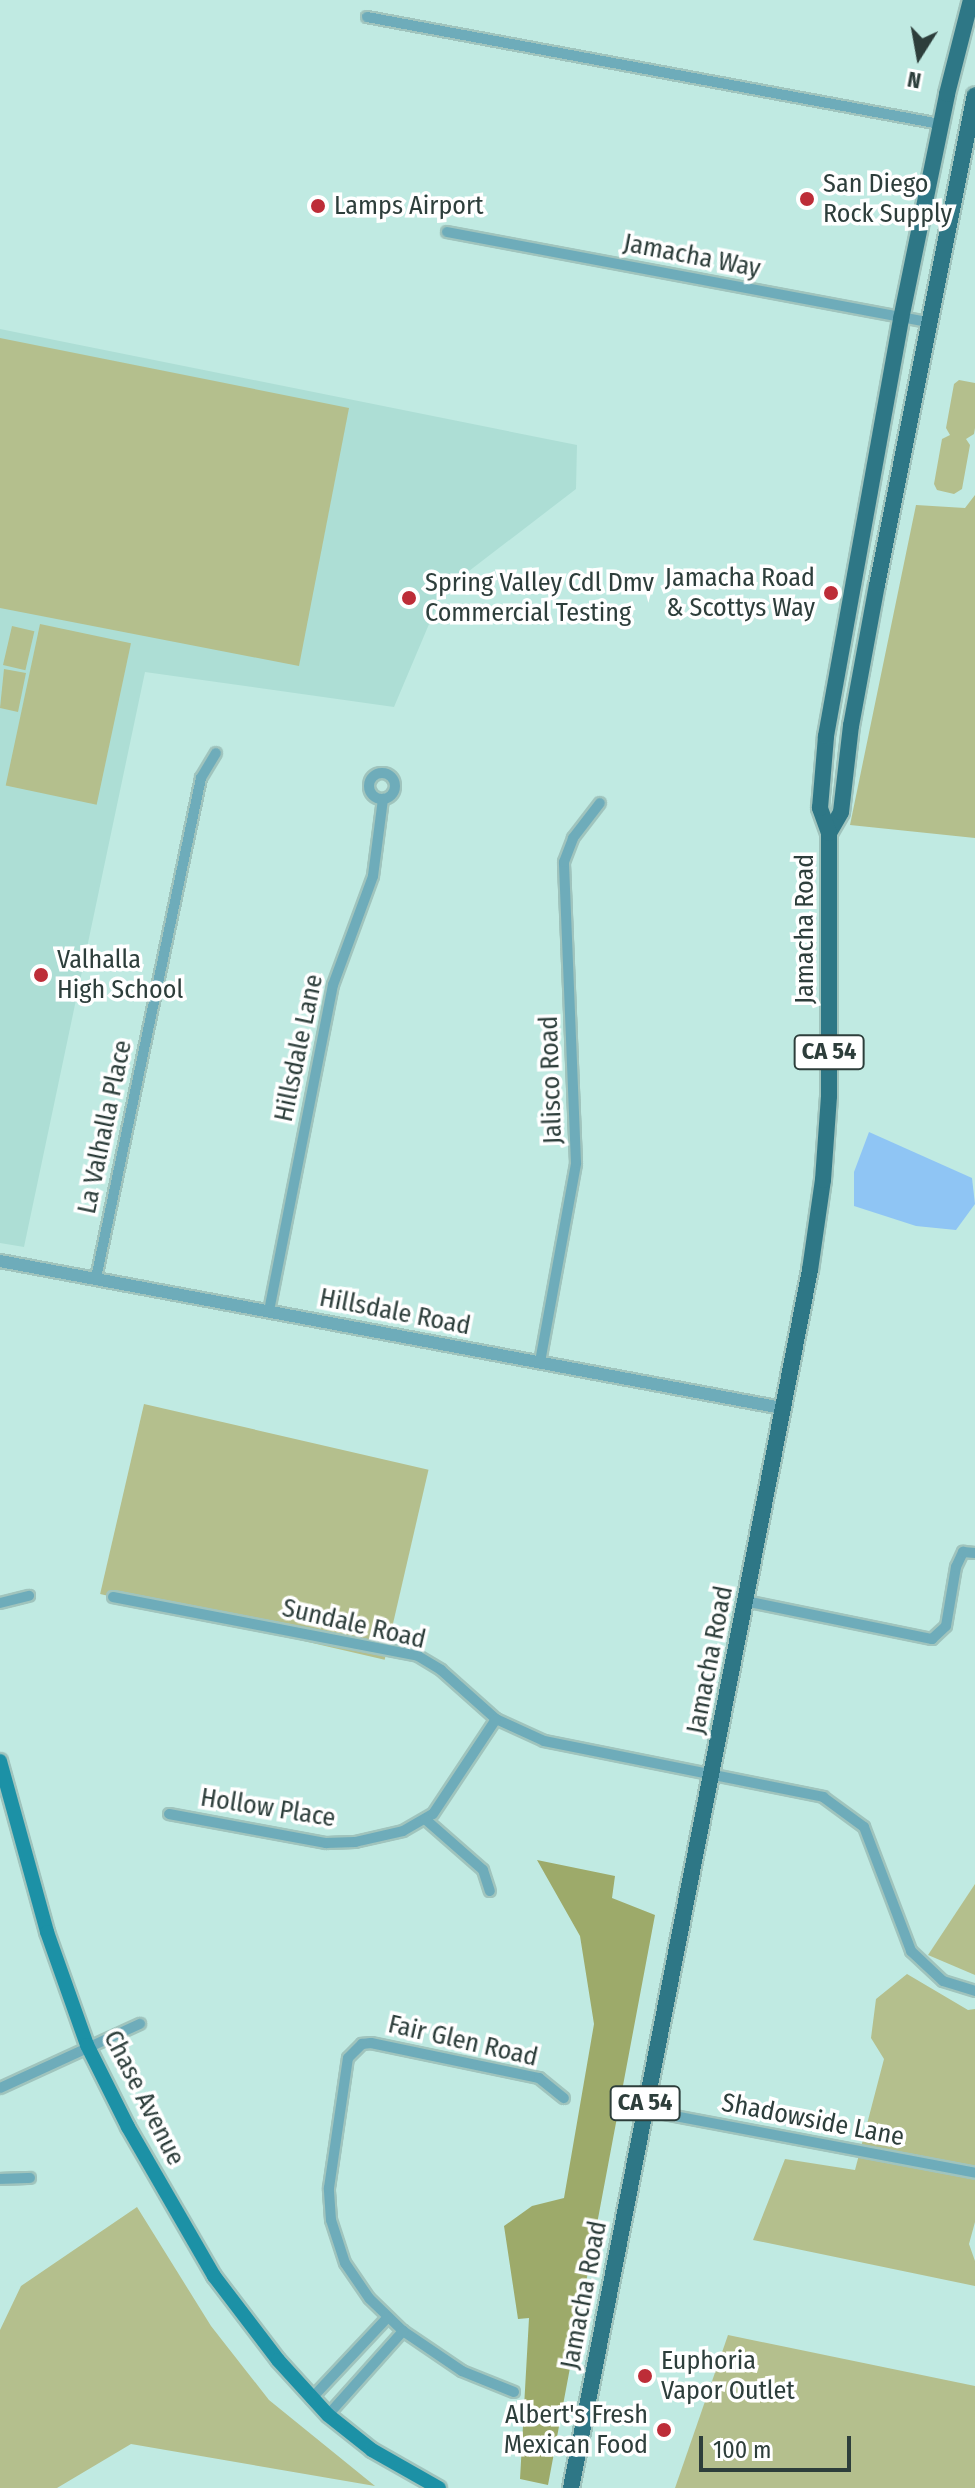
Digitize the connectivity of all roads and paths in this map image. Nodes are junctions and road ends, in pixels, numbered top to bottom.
1 (971, 0) edge
2 (367, 17) dead end
3 (975, 96) edge
4 (940, 124) junction
5 (447, 232) dead end
6 (901, 319) junction
7 (929, 322) junction
8 (890, 518) junction
9 (864, 537) junction
10 (216, 753) dead end
11 (383, 799) dead end
12 (600, 803) dead end
13 (829, 833) junction
14 (0, 1261) edge
15 (96, 1278) junction
16 (269, 1311) junction
17 (540, 1362) junction
18 (782, 1408) junction
19 (975, 1553) edge
20 (29, 1596) dead end
21 (113, 1597) dead end
22 (745, 1601) junction
23 (0, 1603) edge
24 (496, 1719) junction
25 (0, 1761) edge
26 (713, 1773) junction
27 (169, 1814) dead end
28 (425, 1819) junction
29 (490, 1891) dead end
30 (975, 1991) edge
31 (140, 2024) dead end
32 (87, 2045) junction
33 (0, 2088) edge
34 (564, 2098) dead end
35 (643, 2110) junction
36 (975, 2173) edge
37 (30, 2178) dead end
38 (0, 2179) edge
39 (388, 2317) junction
40 (403, 2331) junction
41 (514, 2392) dead end
42 (311, 2399) junction
43 (328, 2415) junction
44 (439, 2488) edge
45 (571, 2488) edge

1 - 4 main road, Jamacha Road / CA 54
2 - 4 street
3 - 7 main road, Jamacha Road / CA 54
4 - 6 main road, Jamacha Road / CA 54
5 - 6 street, Jamacha Way
6 - 7 street, Jamacha Way
6 - 9 main road, Jamacha Road / CA 54
7 - 8 main road, Jamacha Road / CA 54
8 - 9 main road
8 - 13 main road, Jamacha Road / CA 54
9 - 13 main road, Jamacha Road / CA 54
10 - 15 street, La Valhalla Place
11 - 16 street, Hillsdale Lane
12 - 17 street, Jalisco Road
13 - 18 main road, Jamacha Road / CA 54
14 - 15 street, Hillsdale Road
15 - 16 street, Hillsdale Road
16 - 17 street, Hillsdale Road
17 - 18 street, Hillsdale Road
18 - 22 main road, Jamacha Road / CA 54
19 - 22 street
20 - 23 street
21 - 24 street, Sundale Road
22 - 26 main road, Jamacha Road / CA 54
24 - 26 street, Sundale Road
24 - 28 street, Hollow Place
25 - 32 main road, Chase Avenue
26 - 30 street, Sundale Road
26 - 35 main road, Jamacha Road / CA 54
27 - 28 street, Hollow Place
28 - 29 street
31 - 32 street
32 - 33 street
32 - 42 main road, Chase Avenue
34 - 39 street, Fair Glen Road
35 - 36 street, Shadowside Lane
35 - 45 main road, Jamacha Road / CA 54
37 - 38 street
39 - 40 street, Fair Glen Road
39 - 42 street
40 - 41 street, Fair Glen Road
40 - 43 street
42 - 43 main road, Chase Avenue
43 - 44 main road, Chase Avenue

